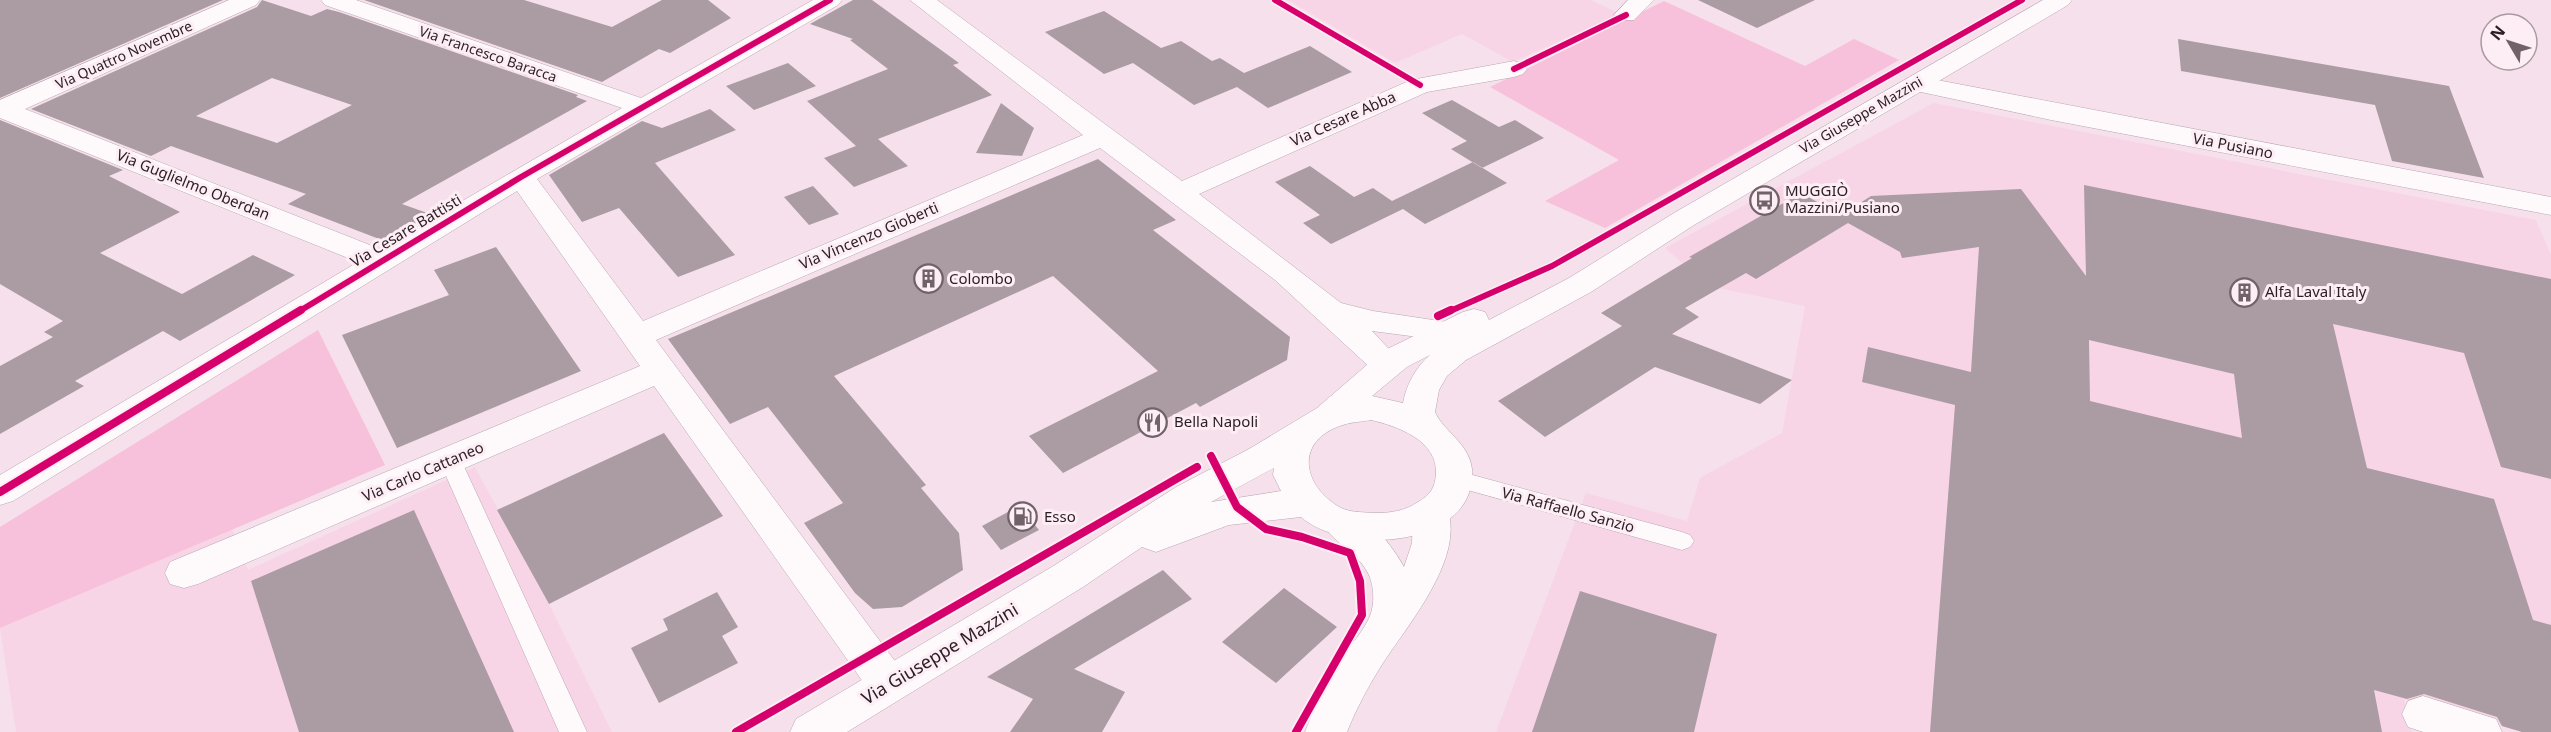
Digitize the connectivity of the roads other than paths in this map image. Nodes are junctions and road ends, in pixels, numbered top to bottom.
1 (248, 0) edge
2 (333, 0) edge
3 (830, 0) edge
4 (922, 0) edge
5 (2060, 0) edge
6 (1514, 69) dead end
7 (1916, 84) junction
8 (643, 108) junction
9 (1, 109) edge
10 (1102, 137) junction
11 (521, 177) junction
12 (1179, 192) junction
13 (2551, 206) edge
14 (1663, 232) junction
15 (383, 261) junction
16 (1330, 310) junction
17 (1449, 331) junction
18 (637, 336) junction
19 (1387, 364) junction
20 (661, 370) junction
21 (1423, 423) junction
22 (1316, 424) junction
23 (450, 460) junction
24 (1454, 478) junction
25 (0, 492) edge
26 (1306, 503) junction
27 (1431, 512) junction
28 (1342, 524) junction
29 (1683, 542) dead end
30 (184, 573) dead end
31 (1069, 576) junction
32 (1388, 622) junction
33 (888, 684) junction
34 (2425, 723) edge
35 (573, 732) edge
36 (811, 732) edge
37 (1326, 732) edge
38 (2481, 732) edge

1 - 9 street, Via Quattro Novembre
2 - 8 street, Via Francesco Baracca
3 - 8 street, Via Cesare Battisti
4 - 10 street
5 - 7 street, Via Giuseppe Mazzini
6 - 12 street, Via Cesare Abba
7 - 13 street, Via Pusiano
7 - 14 street, Via Giuseppe Mazzini
8 - 11 street, Via Cesare Battisti
9 - 15 street, Via Guglielmo Oberdan
10 - 12 street
10 - 18 street, Via Vincenzo Gioberti
11 - 15 street, Via Cesare Battisti
11 - 18 street
12 - 16 street
14 - 17 street, Via Giuseppe Mazzini
14 - 21 street, Via Giuseppe Mazzini
15 - 25 street, Via Cesare Battisti
16 - 17 street
16 - 19 street
17 - 19 street, Via Giuseppe Mazzini
18 - 20 street
19 - 22 street, Via Giuseppe Mazzini
20 - 23 street, Via Carlo Cattaneo
20 - 33 street
21 - 22 street
21 - 24 street
22 - 26 street
22 - 31 street, Via Giuseppe Mazzini
23 - 30 street, Via Carlo Cattaneo
23 - 35 lane
24 - 27 street
24 - 29 lane, Via Raffaello Sanzio
26 - 28 street
26 - 31 street, Via Giuseppe Mazzini
27 - 28 street
27 - 32 street
28 - 32 street
31 - 33 street, Via Giuseppe Mazzini
32 - 37 street
33 - 36 street, Via Giuseppe Mazzini
34 - 38 street

